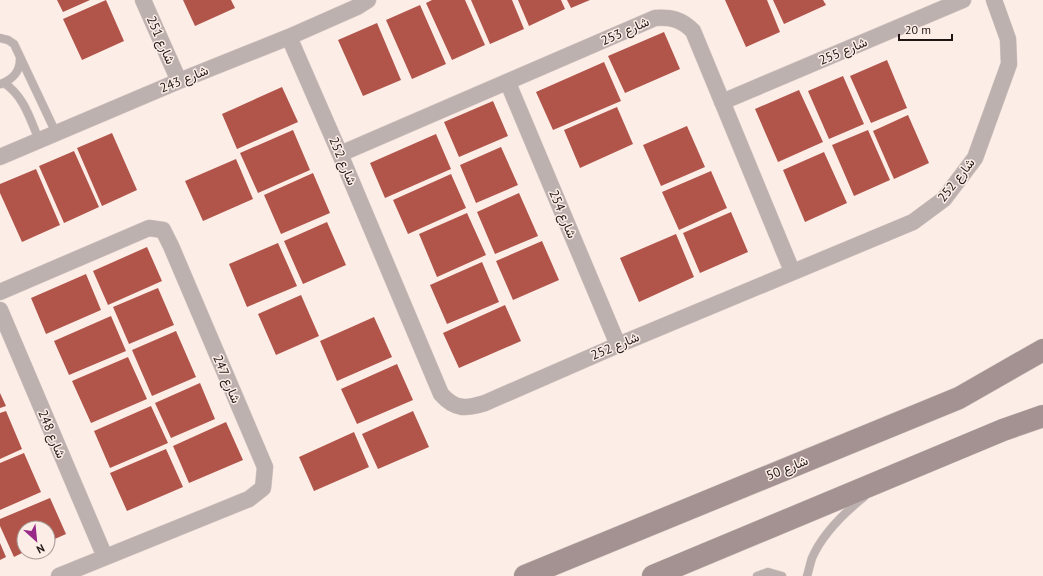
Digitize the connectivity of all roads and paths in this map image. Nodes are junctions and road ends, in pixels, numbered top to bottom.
1 (144, 0) edge
2 (368, 0) edge
3 (963, 0) edge
4 (994, 0) edge
5 (289, 37) junction
6 (0, 38) edge
7 (20, 56) junction
8 (179, 81) junction
9 (508, 82) junction
10 (2, 84) edge
11 (722, 102) junction
12 (56, 133) junction
13 (39, 140) junction
14 (340, 154) junction
15 (0, 157) edge
16 (792, 271) junction
17 (0, 292) edge
18 (0, 310) edge
19 (618, 345) junction
20 (1043, 350) edge
21 (1043, 416) edge
22 (884, 481) junction
23 (105, 557) junction
24 (59, 576) edge
25 (525, 576) edge
26 (653, 576) edge
27 (757, 576) edge
28 (782, 576) edge
29 (807, 576) edge

1 - 8 street, شارع 251
2 - 5 street, شارع 243
3 - 11 street, شارع 255
4 - 16 street, شارع 252
5 - 8 street, شارع 243
5 - 14 street, شارع 252
6 - 7 lane
7 - 10 lane
7 - 12 lane
8 - 12 street, شارع 243
9 - 11 street, شارع 253
9 - 14 street, شارع 253
9 - 19 street, شارع 254
10 - 13 lane
11 - 16 street, شارع 253
12 - 13 street, شارع 243
13 - 15 street, شارع 243
14 - 19 street, شارع 252
16 - 19 street, شارع 252
17 - 23 street, شارع 247
18 - 23 street, شارع 248
20 - 25 main road, شارع 50
21 - 22 main road
22 - 26 main road
22 - 29 lane
23 - 24 street, شارع 247
27 - 28 lane

